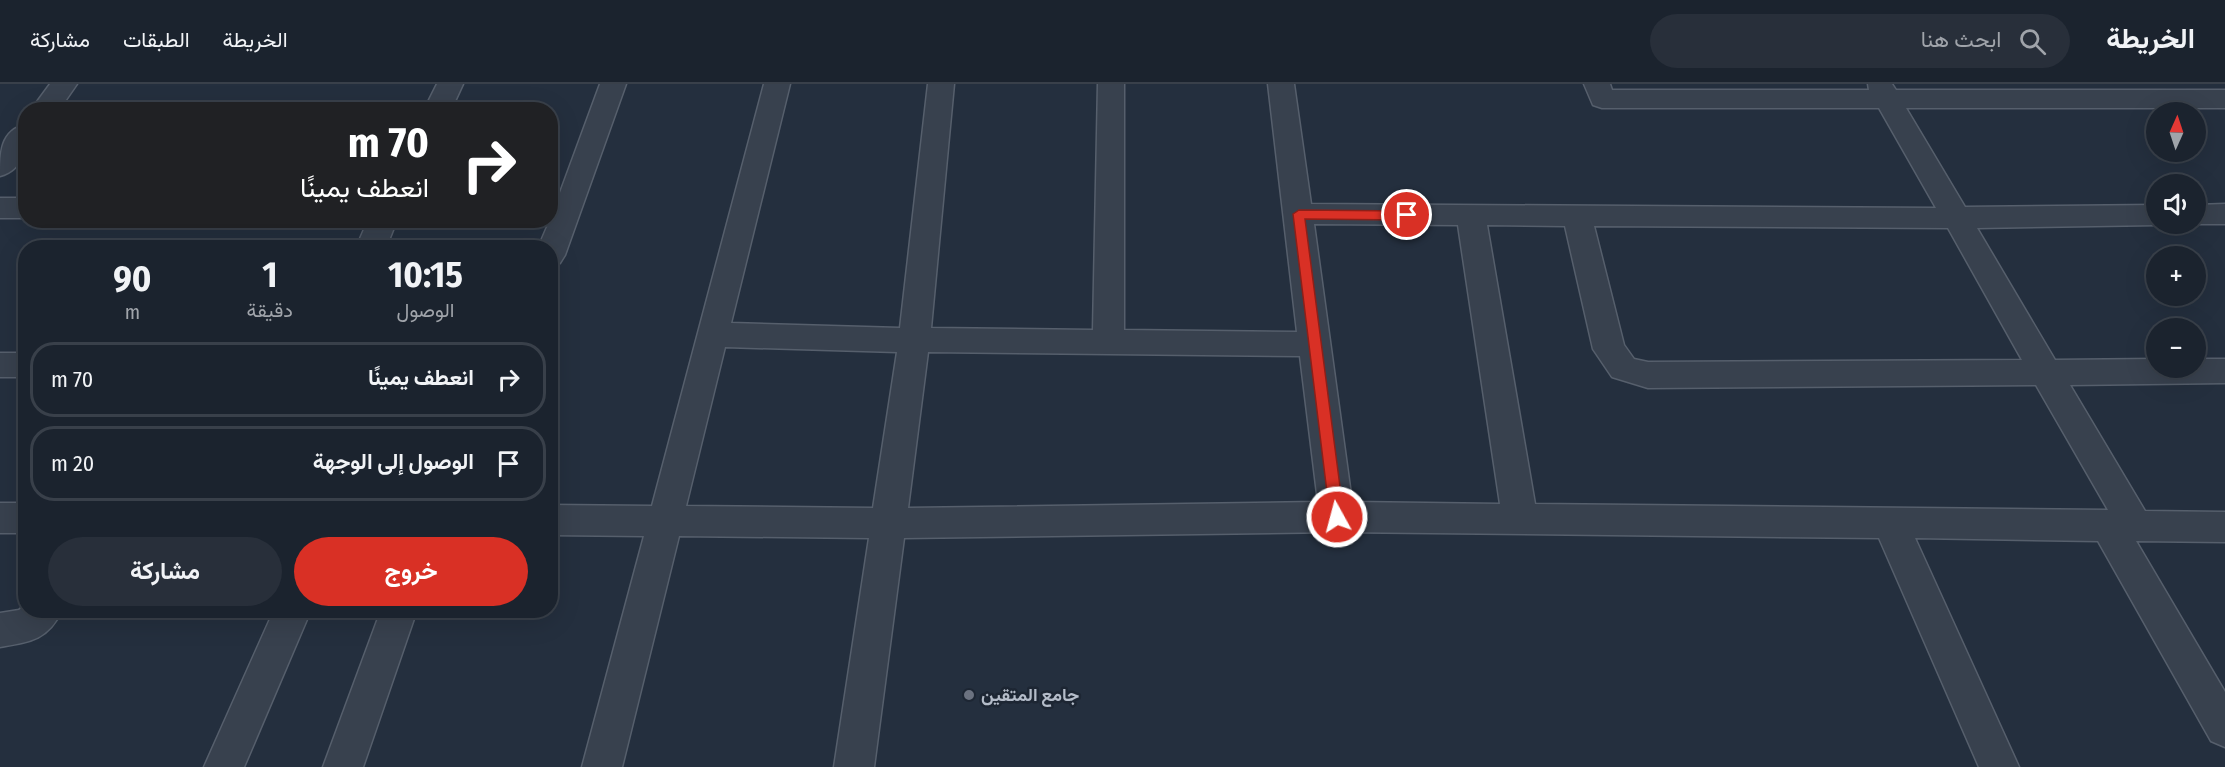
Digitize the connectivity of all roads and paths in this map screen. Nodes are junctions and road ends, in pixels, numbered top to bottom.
1 (64, 84) edge
2 (450, 84) edge
3 (613, 84) edge
4 (777, 84) edge
5 (941, 84) edge
6 (1111, 84) edge
7 (1281, 84) edge
8 (1596, 84) edge
9 (1884, 92) edge
10 (2207, 94) edge
11 (50, 102) edge
12 (441, 102) edge
13 (18, 143) edge
14 (0, 166) edge
15 (0, 208) edge
16 (18, 208) edge
17 (1299, 214) junction
18 (2225, 214) edge
19 (2146, 215) edge
20 (2206, 215) edge
21 (1471, 216) junction
22 (1577, 217) junction
23 (1955, 218) junction
24 (556, 240) edge
25 (713, 335) junction
26 (914, 340) junction
27 (1108, 342) junction
28 (1316, 344) junction
29 (0, 365) edge
30 (18, 365) edge
31 (2047, 370) junction
32 (2225, 371) edge
33 (1337, 517) junction
34 (0, 518) edge
35 (18, 518) edge
36 (1520, 519) junction
37 (558, 520) edge
38 (665, 521) junction
39 (887, 523) junction
40 (1890, 523) junction
41 (2122, 525) junction
42 (2225, 527) edge
43 (36, 618) edge
44 (289, 618) edge
45 (396, 618) edge
46 (0, 630) edge
47 (2225, 728) edge
48 (224, 767) edge
49 (343, 767) edge
50 (602, 767) edge
51 (854, 767) edge
52 (2000, 767) edge

1 - 11 street
2 - 12 street
3 - 24 street
4 - 25 street
5 - 26 street
6 - 27 street
7 - 17 street
8 - 9 street
9 - 10 street
9 - 23 street
13 - 14 street
15 - 16 street
17 - 21 street
17 - 28 street
18 - 20 street
19 - 23 street
21 - 22 street
21 - 36 street
22 - 23 street
22 - 31 street
23 - 31 street
25 - 26 street
25 - 38 street
26 - 27 street
26 - 39 street
27 - 28 street
28 - 33 street
29 - 30 street
31 - 32 street
31 - 41 street
33 - 36 street
33 - 39 street
34 - 35 street
36 - 40 street
37 - 38 street
38 - 39 street
38 - 50 street
39 - 51 street
40 - 41 street
40 - 52 street
41 - 42 street
41 - 47 street
43 - 46 street
44 - 48 street
45 - 49 street

